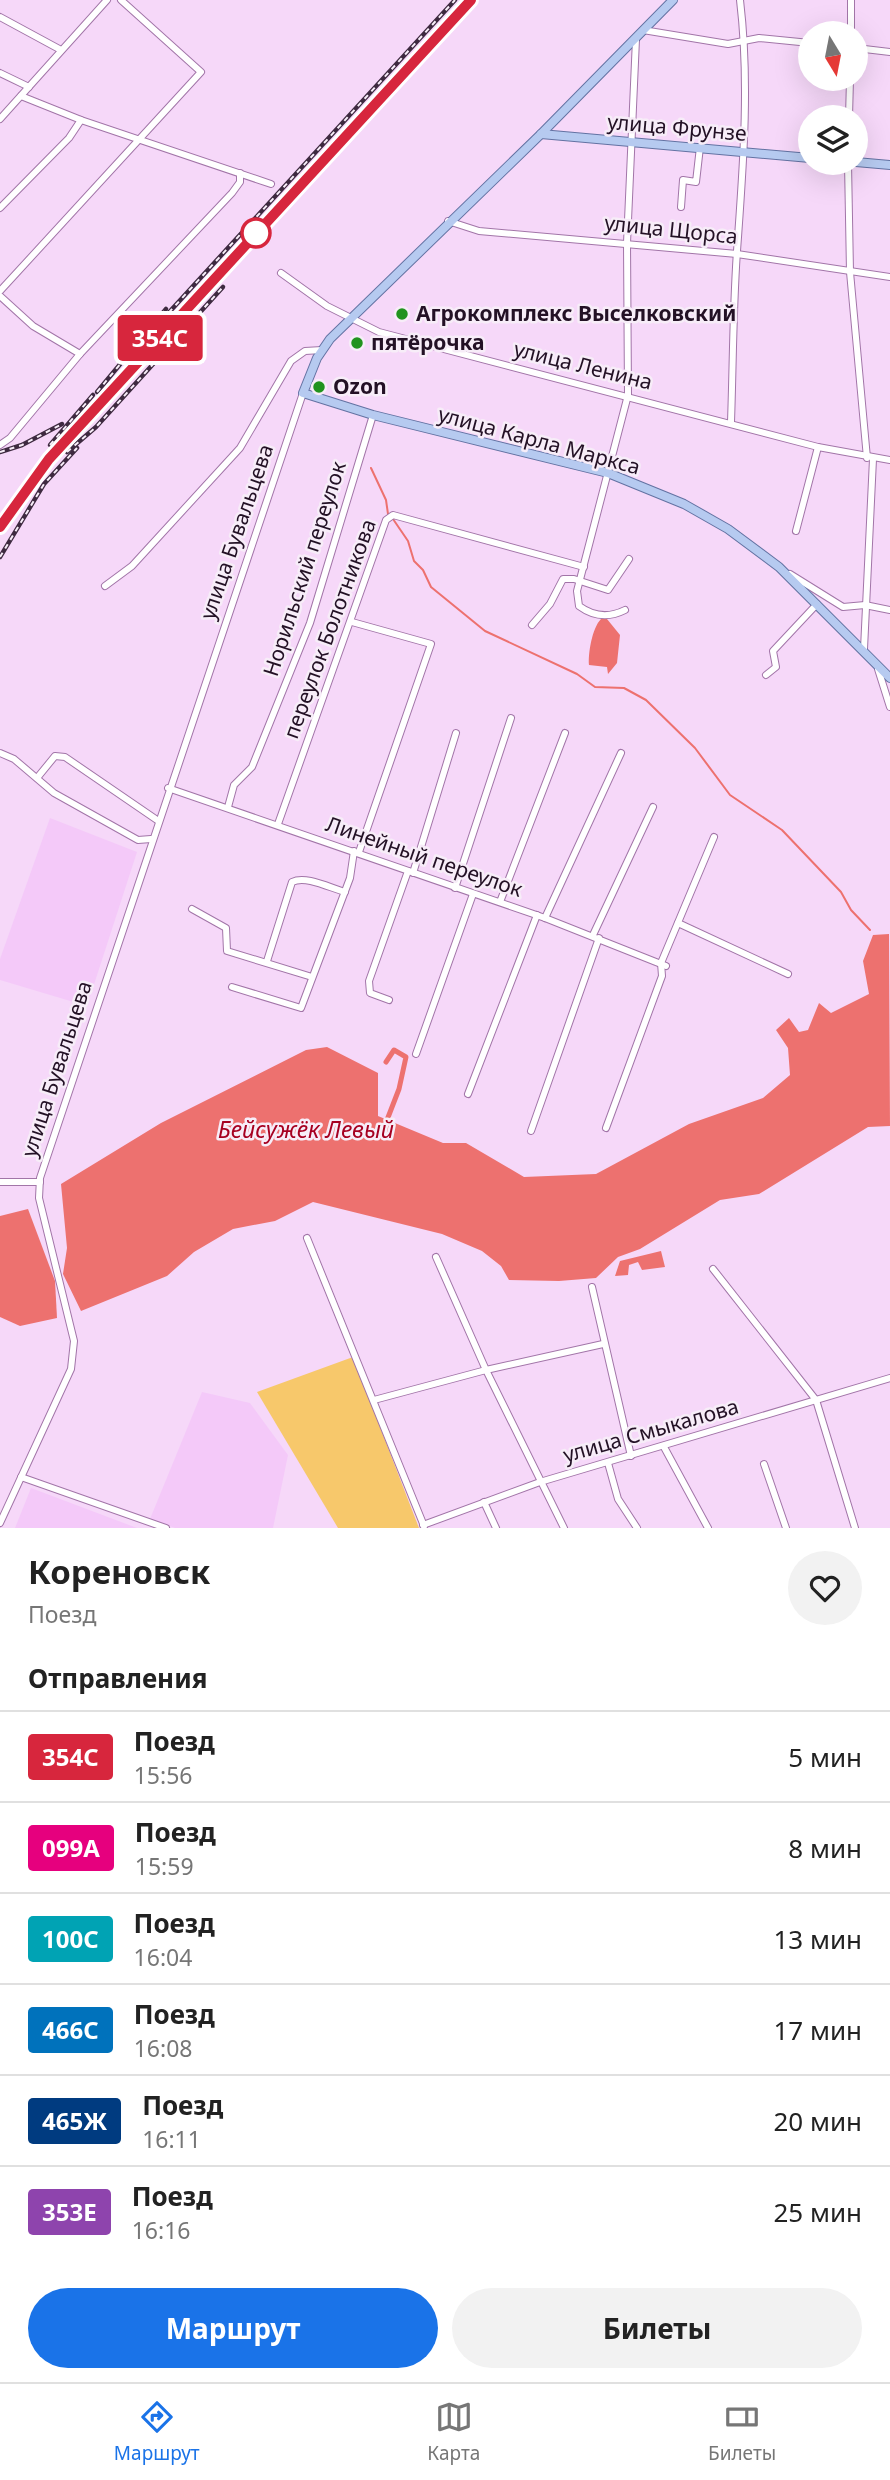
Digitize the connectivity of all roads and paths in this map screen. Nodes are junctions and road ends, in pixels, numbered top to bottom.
1 (107, 0) edge
2 (121, 0) edge
3 (673, 0) edge
4 (740, 0) edge
5 (851, 0) edge
6 (0, 16) edge
7 (851, 21) edge
8 (643, 30) junction
9 (636, 39) junction
10 (745, 40) junction
11 (798, 42) edge
12 (868, 49) edge
13 (61, 50) junction
14 (890, 52) edge
15 (0, 73) edge
16 (29, 87) junction
17 (21, 96) junction
18 (0, 119) edge
19 (81, 120) junction
20 (541, 134) junction
21 (139, 139) junction
22 (629, 140) junction
23 (700, 147) junction
24 (745, 151) junction
25 (798, 157) edge
26 (868, 163) edge
27 (890, 165) edge
28 (240, 173) junction
29 (848, 175) edge
30 (271, 184) dead end
31 (681, 207) dead end
32 (0, 208) edge
33 (448, 221) junction
34 (627, 243) junction
35 (737, 254) junction
36 (850, 272) junction
37 (281, 273) dead end
38 (890, 277) edge
39 (0, 290) edge
40 (0, 296) edge
41 (351, 319) junction
42 (322, 351) junction
43 (80, 354) junction
44 (303, 393) junction
45 (628, 396) junction
46 (373, 415) junction
47 (731, 422) junction
48 (0, 446) edge
49 (818, 447) junction
50 (870, 458) junction
51 (890, 460) edge
52 (608, 473) junction
53 (796, 531) dead end
54 (629, 559) dead end
55 (584, 567) junction
56 (779, 567) junction
57 (579, 580) junction
58 (105, 586) dead end
59 (817, 604) junction
60 (865, 605) junction
61 (625, 610) dead end
62 (890, 610) edge
63 (352, 622) junction
64 (532, 625) dead end
65 (864, 649) junction
66 (878, 669) junction
67 (766, 675) dead end
68 (890, 678) edge
69 (890, 706) edge
70 (511, 718) dead end
71 (456, 733) dead end
72 (565, 733) dead end
73 (0, 753) edge
74 (621, 753) dead end
75 (37, 778) junction
76 (168, 788) junction
77 (228, 807) junction
78 (653, 807) dead end
79 (157, 820) junction
80 (278, 824) junction
81 (714, 837) dead end
82 (151, 839) junction
83 (357, 852) junction
84 (411, 872) junction
85 (455, 888) junction
86 (345, 892) junction
87 (474, 894) junction
88 (500, 902) junction
89 (191, 909) dead end
90 (537, 915) junction
91 (545, 918) junction
92 (678, 923) junction
93 (596, 936) junction
94 (267, 961) junction
95 (664, 965) junction
96 (788, 974) dead end
97 (312, 977) junction
98 (232, 987) dead end
99 (389, 1000) dead end
100 (416, 1054) dead end
101 (468, 1094) dead end
102 (606, 1128) dead end
103 (531, 1130) dead end
104 (0, 1182) edge
105 (40, 1182) junction
106 (307, 1238) dead end
107 (436, 1257) dead end
108 (713, 1269) dead end
109 (592, 1287) dead end
110 (603, 1344) junction
111 (486, 1370) junction
112 (890, 1378) edge
113 (374, 1400) junction
114 (817, 1400) junction
115 (664, 1447) junction
116 (631, 1456) junction
117 (608, 1463) junction
118 (764, 1464) dead end
119 (21, 1476) junction
120 (540, 1482) junction
121 (484, 1502) junction
122 (0, 1523) edge
123 (424, 1526) edge
124 (166, 1528) edge
125 (496, 1528) edge
126 (564, 1528) edge
127 (637, 1528) edge
128 (708, 1528) edge
129 (786, 1528) edge
130 (855, 1528) edge

1 - 13 street
2 - 21 street
3 - 8 main road, улица Бувальцева
4 - 10 street
5 - 7 street
6 - 13 street
8 - 9 main road, улица Бувальцева
8 - 10 street
9 - 20 main road, улица Бувальцева
9 - 22 street
10 - 11 street
10 - 24 street
12 - 14 street
13 - 16 street
15 - 16 street
16 - 17 street
17 - 18 street
17 - 19 street
19 - 21 street
19 - 32 street
20 - 22 main road, улица Фрунзе
20 - 33 main road, улица Бувальцева
21 - 28 street
21 - 39 street
22 - 23 main road, улица Фрунзе
22 - 34 street
23 - 24 main road, улица Фрунзе
23 - 31 street
24 - 25 main road, улица Фрунзе
24 - 35 street
26 - 27 main road
28 - 30 street
28 - 43 street
29 - 36 street
33 - 34 street, улица Щорса
33 - 41 main road, улица Бувальцева
34 - 35 street, улица Щорса
34 - 45 street
35 - 36 street, улица Щорса
35 - 47 street
36 - 38 street, улица Щорса
36 - 50 street
37 - 41 street, улица Ленина
40 - 43 street
41 - 42 main road, улица Бувальцева
41 - 45 street, улица Ленина
42 - 44 main road, улица Бувальцева
42 - 58 street
43 - 48 street
44 - 46 main road, улица Карла Маркса
44 - 76 street, улица Бувальцева
45 - 47 street, улица Ленина
45 - 52 street
46 - 52 main road, улица Карла Маркса
46 - 77 street, Норильский переулок
47 - 49 street, улица Ленина
49 - 50 street, улица Ленина
49 - 53 street
50 - 51 street, улица Ленина
50 - 60 street
52 - 55 street
52 - 56 main road, улица Карла Маркса
54 - 57 street
55 - 57 street
55 - 63 street, переулок Болотникова
56 - 59 main road, улица Карла Маркса
56 - 60 street
57 - 61 street
57 - 64 street
59 - 65 main road, улица Карла Маркса
59 - 67 street
60 - 62 street
60 - 65 street
63 - 80 street, переулок Болотникова
63 - 83 street
65 - 66 main road, улица Карла Маркса
66 - 68 main road, улица Карла Маркса
66 - 69 street
70 - 85 street
71 - 84 street
72 - 88 street
73 - 75 street
74 - 91 street
75 - 79 street
75 - 82 street
76 - 77 street, Линейный переулок
76 - 79 street, улица Бувальцева
77 - 80 street, Линейный переулок
78 - 93 street
79 - 82 street, улица Бувальцева
80 - 83 street, Линейный переулок
81 - 92 street
82 - 105 street, улица Бувальцева
83 - 84 street, Линейный переулок
83 - 86 street
84 - 85 street, Линейный переулок
84 - 99 street
85 - 87 street, Линейный переулок
86 - 94 street
86 - 97 street
87 - 88 street, Линейный переулок
87 - 100 street
88 - 90 street, Линейный переулок
89 - 94 street
90 - 91 street, Линейный переулок
90 - 101 street
91 - 93 street, Линейный переулок
92 - 95 street
92 - 96 street
93 - 95 street, Линейный переулок
93 - 103 street
94 - 97 street
95 - 102 street
97 - 98 street
104 - 105 street
105 - 119 street, улица Бувальцева
106 - 113 street
107 - 111 street
108 - 114 street
109 - 110 street
110 - 111 street
110 - 116 street
111 - 113 street
111 - 120 street
112 - 114 street, улица Смыкалова
113 - 123 street
114 - 115 street, улица Смыкалова
114 - 130 street
115 - 116 street, улица Смыкалова
115 - 128 street
116 - 117 street, улица Смыкалова
117 - 120 street, улица Смыкалова
117 - 127 street
118 - 129 street
119 - 122 street, улица Бувальцева
119 - 124 street
120 - 121 street, улица Смыкалова
120 - 126 street
121 - 123 street, улица Смыкалова
121 - 125 street

